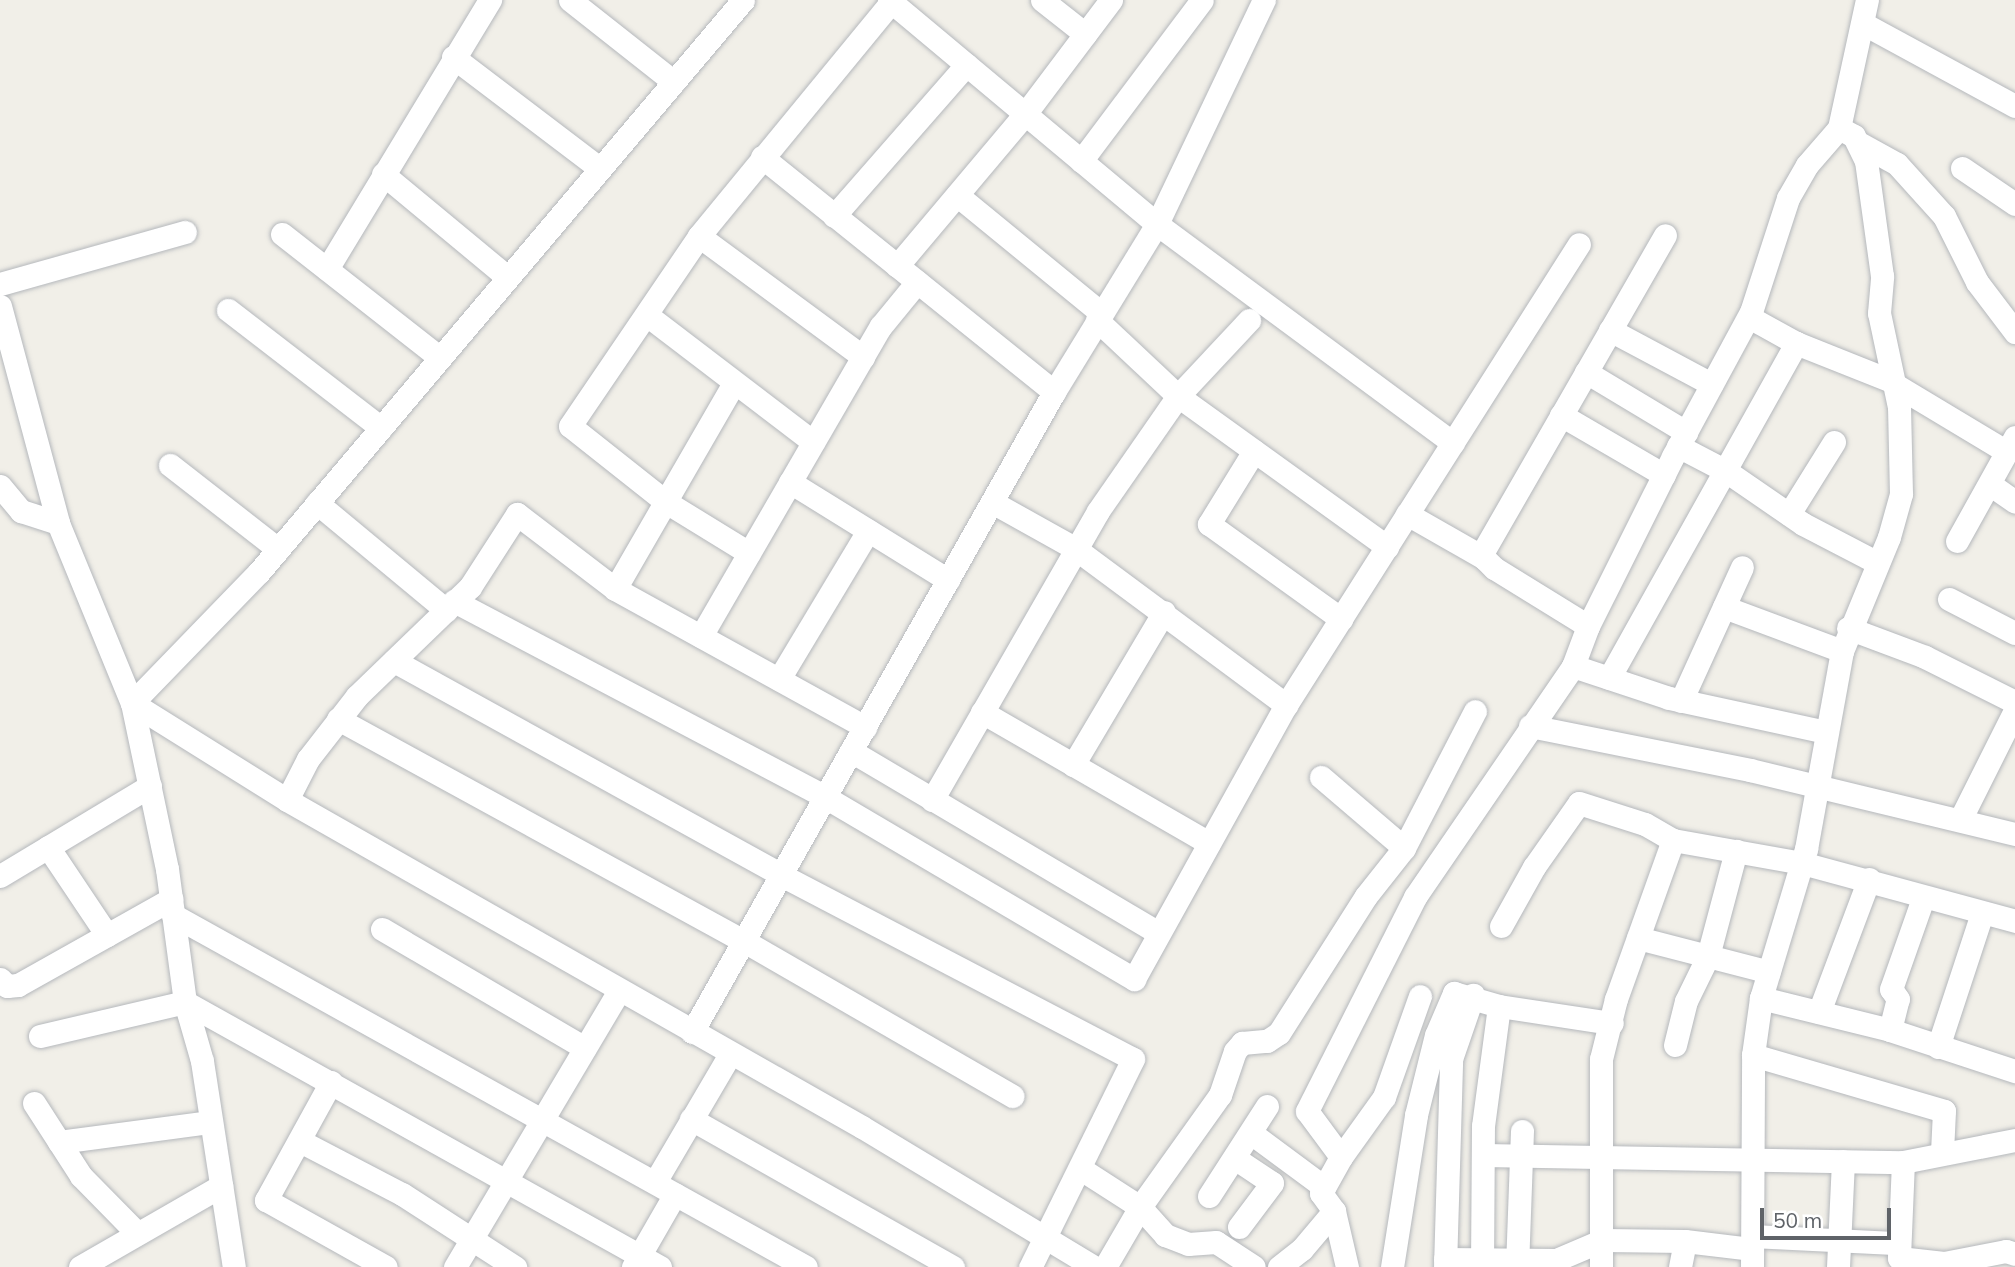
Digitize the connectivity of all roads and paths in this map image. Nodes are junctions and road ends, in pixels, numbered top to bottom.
1 (490, 0) edge
2 (570, 0) edge
3 (743, 0) edge
4 (1042, 0) edge
5 (1111, 0) edge
6 (1202, 0) edge
7 (1264, 0) edge
8 (1867, 0) edge
9 (890, 1) edge
10 (1864, 24) junction
11 (1085, 34) junction
12 (453, 57) junction
13 (966, 65) junction
14 (674, 82) junction
15 (2015, 106) edge
16 (1025, 114) junction
17 (1839, 128) junction
18 (1859, 142) junction
19 (762, 157) junction
20 (1081, 161) junction
21 (598, 167) junction
22 (1962, 168) dead end
23 (383, 174) junction
24 (957, 195) junction
25 (2015, 204) edge
26 (834, 215) junction
27 (1157, 224) junction
28 (185, 232) dead end
29 (282, 234) dead end
30 (1665, 235) dead end
31 (699, 236) junction
32 (1579, 244) dead end
33 (897, 266) junction
34 (327, 270) junction
35 (506, 276) junction
36 (917, 282) junction
37 (0, 284) edge
38 (0, 306) edge
39 (228, 310) dead end
40 (647, 315) junction
41 (1099, 317) junction
42 (1749, 317) junction
43 (1249, 320) dead end
44 (4, 330) edge
45 (1610, 330) junction
46 (2015, 332) edge
47 (1796, 343) junction
48 (863, 357) junction
49 (440, 358) junction
50 (1586, 372) junction
51 (734, 383) junction
52 (1894, 383) junction
53 (1711, 384) junction
54 (1054, 393) junction
55 (1178, 396) junction
56 (1561, 415) junction
57 (381, 428) junction
58 (1682, 439) junction
59 (813, 442) junction
60 (1833, 442) dead end
61 (1453, 443) junction
62 (2011, 444) edge
63 (1254, 450) junction
64 (170, 465) dead end
65 (1726, 471) junction
66 (1664, 475) junction
67 (790, 482) junction
68 (1991, 485) junction
69 (0, 486) edge
70 (666, 502) junction
71 (992, 502) junction
72 (2015, 502) edge
73 (317, 503) junction
74 (1407, 514) junction
75 (1789, 514) junction
76 (58, 523) junction
77 (868, 530) junction
78 (1957, 541) dead end
79 (1387, 547) junction
80 (278, 549) junction
81 (1076, 549) junction
82 (749, 553) junction
83 (1484, 558) junction
84 (1876, 562) junction
85 (1742, 567) dead end
86 (948, 580) junction
87 (615, 589) junction
88 (1949, 599) dead end
89 (450, 606) junction
90 (1724, 607) junction
91 (1164, 612) junction
92 (1341, 620) junction
93 (1588, 626) junction
94 (1848, 628) junction
95 (2015, 633) edge
96 (701, 636) junction
97 (1842, 651) junction
98 (394, 661) junction
99 (1573, 666) junction
100 (1609, 678) junction
101 (779, 679) junction
102 (1681, 701) junction
103 (2015, 702) edge
104 (132, 703) junction
105 (1286, 705) junction
106 (2015, 710) edge
107 (982, 712) junction
108 (1475, 712) dead end
109 (338, 719) junction
110 (1530, 726) junction
111 (865, 727) junction
112 (1826, 733) junction
113 (851, 751) junction
114 (1073, 765) junction
115 (1321, 777) dead end
116 (1817, 785) junction
117 (150, 786) junction
118 (825, 797) junction
119 (287, 800) junction
120 (932, 800) junction
121 (1961, 818) junction
122 (2015, 834) edge
123 (1673, 840) junction
124 (1209, 843) junction
125 (48, 847) junction
126 (1404, 848) junction
127 (1736, 851) junction
128 (1802, 863) junction
129 (781, 875) junction
130 (0, 876) edge
131 (1869, 879) junction
132 (1923, 898) junction
133 (172, 907) junction
134 (1982, 913) junction
135 (2015, 921) edge
136 (1501, 926) dead end
137 (382, 929) dead end
138 (1157, 932) junction
139 (107, 935) junction
140 (1638, 938) junction
141 (744, 941) junction
142 (1708, 956) junction
143 (1769, 972) junction
144 (0, 979) edge
145 (619, 990) junction
146 (1473, 995) junction
147 (1420, 996) dead end
148 (1761, 998) junction
149 (185, 1002) junction
150 (1499, 1006) junction
151 (1819, 1012) junction
152 (1612, 1023) junction
153 (1890, 1030) junction
154 (692, 1032) junction
155 (40, 1035) dead end
156 (1675, 1045) dead end
157 (1938, 1047) junction
158 (585, 1048) junction
159 (730, 1054) junction
160 (1753, 1055) junction
161 (2015, 1070) edge
162 (331, 1082) junction
163 (1012, 1096) dead end
164 (34, 1103) dead end
165 (1267, 1106) dead end
166 (691, 1119) junction
167 (541, 1120) junction
168 (209, 1122) junction
169 (1522, 1130) dead end
170 (1251, 1133) junction
171 (2015, 1140) edge
172 (300, 1141) junction
173 (59, 1142) junction
174 (1942, 1152) junction
175 (1483, 1155) junction
176 (1521, 1156) junction
177 (1341, 1157) junction
178 (1599, 1158) junction
179 (1236, 1159) junction
180 (1750, 1161) junction
181 (1843, 1161) junction
182 (1903, 1162) junction
183 (1081, 1169) junction
184 (506, 1181) junction
185 (655, 1182) junction
186 (221, 1186) junction
187 (1324, 1187) junction
188 (676, 1194) junction
189 (1209, 1196) dead end
190 (1140, 1207) junction
191 (1334, 1211) junction
192 (1239, 1227) dead end
193 (136, 1232) junction
194 (1046, 1240) junction
195 (1602, 1240) junction
196 (471, 1241) junction
197 (1685, 1241) junction
198 (1839, 1241) junction
199 (1752, 1251) edge
200 (2015, 1254) edge
201 (1898, 1256) edge
202 (636, 1261) edge
203 (1517, 1262) edge
204 (1445, 1263) edge
205 (1482, 1263) edge
206 (1556, 1264) edge
207 (796, 1265) edge
208 (80, 1267) edge
209 (234, 1267) edge
210 (386, 1267) edge
211 (455, 1267) edge
212 (515, 1267) edge
213 (660, 1267) edge
214 (953, 1267) edge
215 (1030, 1267) edge
216 (1094, 1267) edge
217 (1105, 1267) edge
218 (1254, 1267) edge
219 (1279, 1267) edge
220 (1347, 1267) edge
221 (1392, 1267) edge
222 (1601, 1267) edge
223 (1679, 1267) edge
224 (1838, 1267) edge

1 - 12 street
2 - 14 street
3 - 14 street
4 - 11 street
5 - 11 street
6 - 20 street
7 - 27 street
8 - 10 street
9 - 13 street
9 - 19 street
10 - 15 street
10 - 17 street
11 - 16 street
12 - 21 street
12 - 23 street
13 - 16 street
13 - 26 street
14 - 21 street
16 - 20 street
16 - 24 street
17 - 18 street
17 - 42 street
18 - 46 street
18 - 52 street
19 - 26 street
19 - 31 street
20 - 27 street
21 - 35 street
22 - 25 street
23 - 34 street
23 - 35 street
24 - 33 street
24 - 41 street
26 - 33 street
27 - 41 street
27 - 61 street
28 - 37 street
29 - 34 street
30 - 45 street
31 - 40 street
31 - 48 street
32 - 61 street
33 - 36 street
34 - 49 street
35 - 49 street
36 - 48 street
36 - 54 street
38 - 44 street
39 - 57 street
40 - 51 street
40 - 70 street
41 - 54 street
41 - 55 street
42 - 47 street
42 - 53 street
43 - 55 street
44 - 76 street
45 - 50 street
45 - 53 street
47 - 52 street
47 - 65 street
48 - 59 street
49 - 57 street
50 - 56 street
50 - 58 street
51 - 59 street
51 - 70 street
52 - 62 street
52 - 84 street
53 - 58 street
54 - 71 street
55 - 63 street
55 - 81 street
56 - 66 street
56 - 83 street
57 - 73 street
58 - 65 street
58 - 66 street
59 - 67 street
60 - 75 street
61 - 74 street
62 - 68 street
63 - 79 street
63 - 92 street
64 - 80 street
65 - 75 street
65 - 100 street
66 - 93 street
67 - 77 street
67 - 82 street
68 - 72 street
68 - 78 street
69 - 76 street
70 - 82 street
70 - 87 street
71 - 81 street
71 - 86 street
73 - 80 street
73 - 89 street
74 - 79 street
74 - 83 street
75 - 84 street
76 - 104 street
77 - 86 street
77 - 101 street
79 - 92 street
80 - 104 street
81 - 91 street
81 - 107 street
82 - 96 street
83 - 93 street
84 - 94 street
85 - 90 street
86 - 111 street
87 - 89 street
87 - 96 street
88 - 95 street
89 - 98 street
89 - 118 street
90 - 97 street
90 - 102 street
91 - 105 street
91 - 114 street
92 - 105 street
93 - 99 street
94 - 97 street
94 - 103 street
96 - 101 street
97 - 112 street
98 - 109 street
98 - 129 street
99 - 100 street
99 - 110 street
100 - 102 street
101 - 111 street
102 - 112 street
104 - 117 street
104 - 119 street
105 - 124 street
106 - 121 street
107 - 114 street
107 - 120 street
108 - 126 street
109 - 119 street
109 - 141 street
110 - 116 street
110 - 177 street
111 - 113 street
112 - 116 street
113 - 118 street
113 - 120 street
114 - 124 street
115 - 126 street
116 - 121 street
116 - 128 street
117 - 125 street
117 - 133 street
118 - 129 street
118 - 138 street
119 - 145 street
120 - 138 street
121 - 122 street
123 - 127 street
123 - 136 street
123 - 140 street
124 - 138 street
125 - 130 street
125 - 139 street
126 - 190 street
127 - 128 street
127 - 142 street
128 - 131 street
128 - 143 street
129 - 141 street
129 - 183 street
131 - 132 street
131 - 151 street
132 - 134 street
132 - 153 street
133 - 139 street
133 - 149 street
133 - 167 street
134 - 135 street
134 - 157 street
137 - 158 street
139 - 144 street
140 - 142 street
140 - 152 street
141 - 154 street
141 - 163 street
142 - 143 street
142 - 156 street
143 - 148 street
145 - 154 street
145 - 158 street
146 - 150 street
146 - 204 street
146 - 221 street
147 - 177 street
148 - 151 street
148 - 160 street
149 - 155 street
149 - 162 street
149 - 168 street
150 - 152 street
150 - 175 street
151 - 153 street
152 - 178 street
153 - 157 street
154 - 159 street
157 - 161 street
158 - 167 street
159 - 166 street
159 - 194 street
160 - 174 street
160 - 180 street
162 - 172 street
162 - 184 street
164 - 173 street
165 - 170 street
166 - 185 street
166 - 214 street
167 - 184 street
167 - 185 street
168 - 173 street
168 - 186 street
169 - 176 street
170 - 179 street
170 - 187 street
171 - 174 street
172 - 196 street
172 - 210 street
173 - 193 street
174 - 182 street
175 - 176 street
175 - 205 street
176 - 178 street
176 - 203 street
177 - 187 street
178 - 180 street
178 - 195 street
179 - 189 street
179 - 192 street
180 - 181 street
180 - 199 street
181 - 182 street
181 - 198 street
182 - 201 street
183 - 190 street
183 - 194 street
184 - 196 street
184 - 202 street
185 - 188 street
186 - 193 street
186 - 209 street
187 - 191 street
188 - 202 street
188 - 207 street
190 - 217 street
190 - 218 street
191 - 219 street
191 - 220 street
193 - 208 street
194 - 215 street
194 - 216 street
195 - 197 street
195 - 206 street
195 - 222 street
196 - 211 street
196 - 212 street
197 - 199 street
197 - 223 street
198 - 199 street
198 - 201 street
198 - 224 street
200 - 201 street
202 - 213 street
203 - 205 street
203 - 206 street
204 - 205 street

